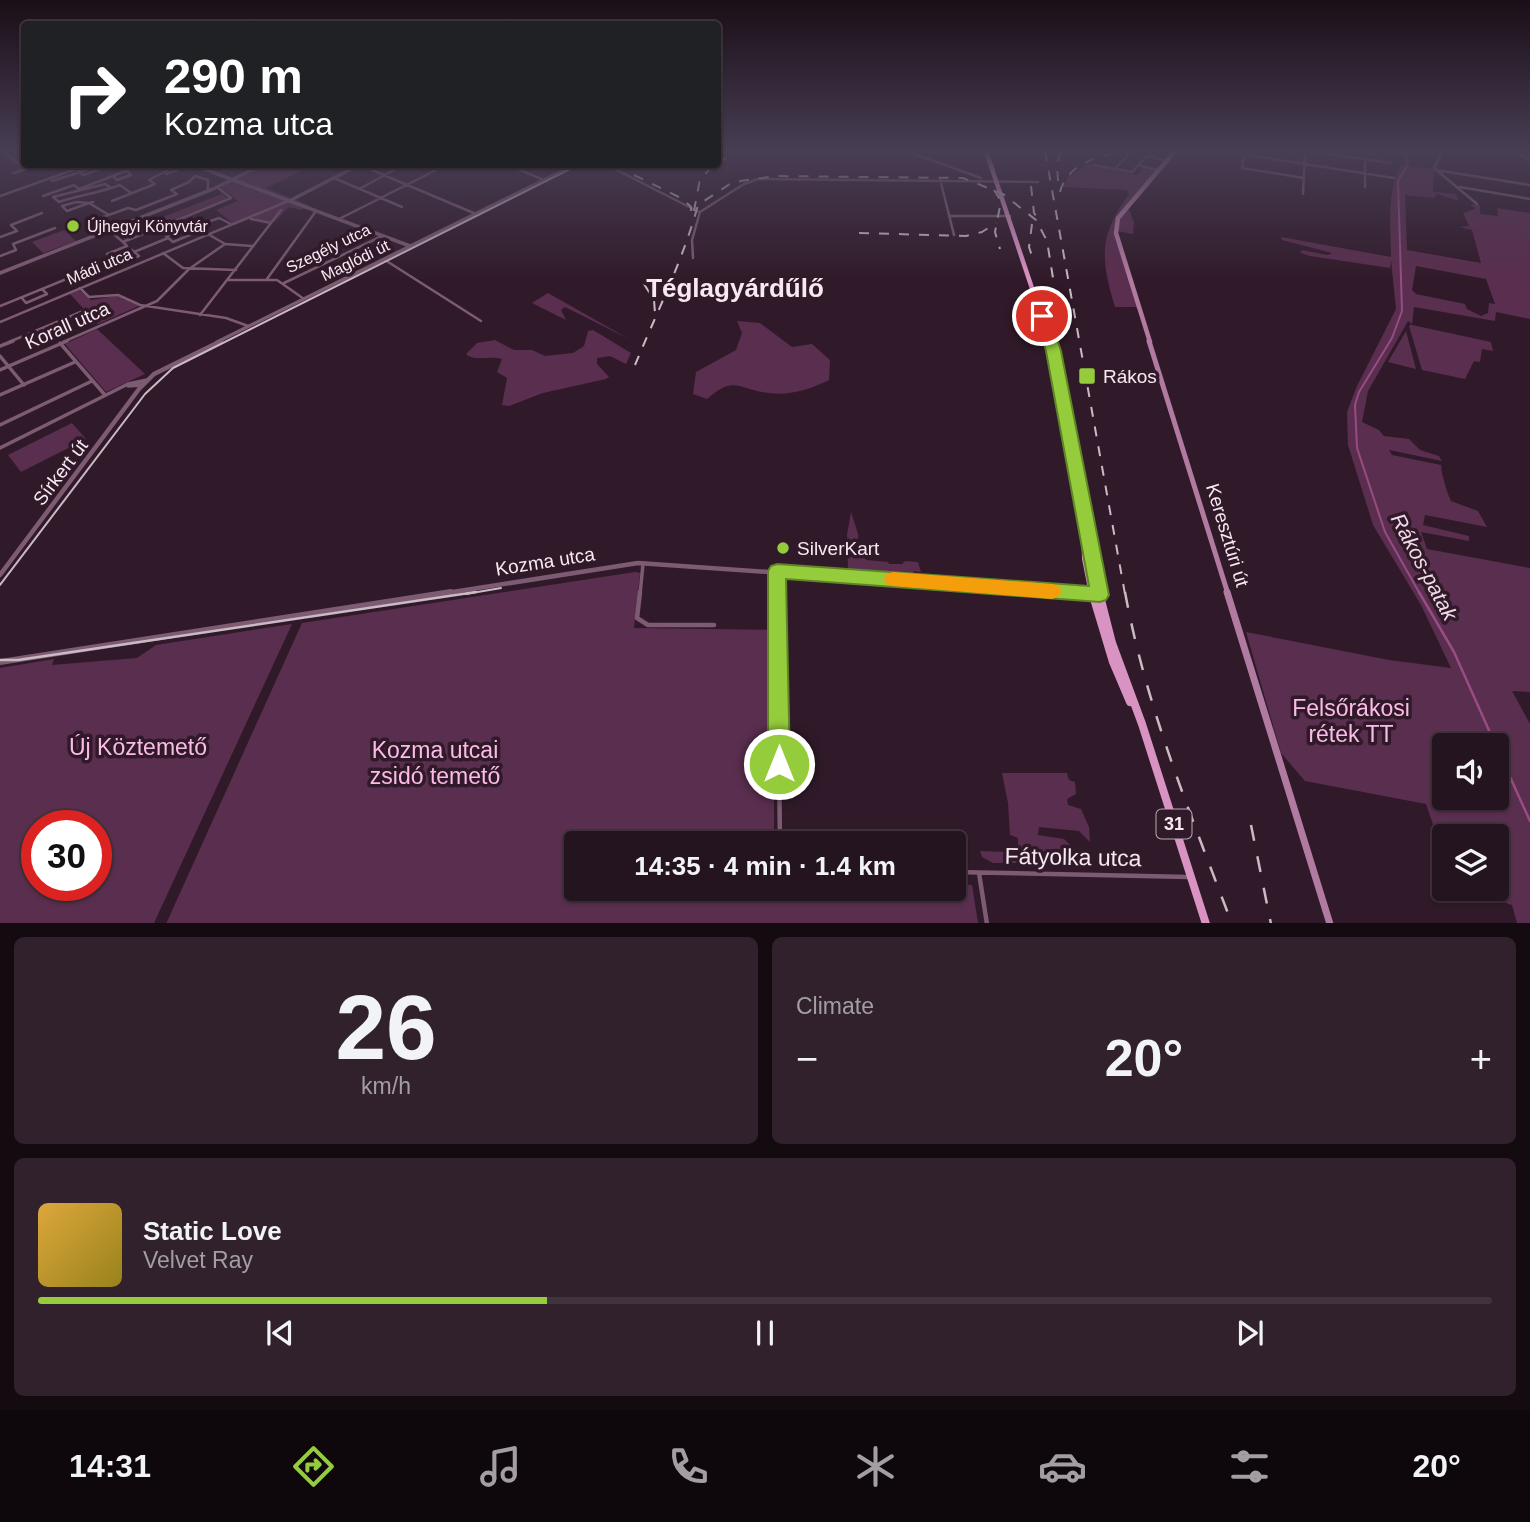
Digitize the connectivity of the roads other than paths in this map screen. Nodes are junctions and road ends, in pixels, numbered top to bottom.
1 (48, 194) edge
2 (62, 194) edge
3 (95, 194) edge
4 (128, 194) edge
5 (177, 194) edge
6 (199, 194) edge
7 (226, 194) edge
8 (270, 194) edge
9 (302, 194) edge
10 (374, 194) edge
11 (391, 194) edge
12 (432, 194) edge
13 (515, 194) edge
14 (664, 194) edge
15 (728, 194) edge
16 (944, 194) edge
17 (1003, 194) edge
18 (1138, 194) edge
19 (1466, 194) edge
20 (1500, 194) edge
21 (43, 196) dead end
22 (231, 198) junction
23 (383, 198) junction
24 (1530, 199) edge
25 (112, 201) dead end
26 (235, 201) dead end
27 (288, 201) junction
28 (93, 202) junction
29 (1478, 204) dead end
30 (402, 207) dead end
31 (281, 210) dead end
32 (316, 211) junction
33 (699, 212) junction
34 (42, 213) dead end
35 (475, 214) junction
36 (109, 215) junction
37 (949, 216) junction
38 (1010, 216) junction
39 (103, 218) dead end
40 (251, 219) dead end
41 (339, 219) junction
42 (271, 223) junction
43 (231, 224) junction
44 (55, 228) dead end
45 (109, 230) junction
46 (186, 230) junction
47 (208, 234) junction
48 (954, 235) dead end
49 (382, 236) junction
50 (0, 237) edge
51 (168, 238) junction
52 (123, 242) junction
53 (225, 244) junction
54 (253, 246) junction
55 (410, 247) junction
56 (134, 252) junction
57 (163, 253) junction
58 (107, 254) dead end
59 (0, 256) edge
60 (693, 258) dead end
61 (384, 260) junction
62 (190, 269) junction
63 (236, 270) junction
64 (0, 273) edge
65 (75, 276) junction
66 (228, 279) junction
67 (267, 279) junction
68 (284, 283) junction
69 (80, 288) junction
70 (42, 289) junction
71 (21, 298) junction
72 (304, 299) junction
73 (0, 306) edge
74 (145, 306) junction
75 (83, 311) dead end
76 (200, 315) junction
77 (481, 321) dead end
78 (0, 322) edge
79 (248, 326) junction
80 (60, 344) junction
81 (0, 346) edge
82 (0, 356) edge
83 (75, 362) junction
84 (9, 366) junction
85 (0, 370) edge
86 (147, 380) junction
87 (92, 381) junction
88 (24, 385) junction
89 (142, 385) junction
90 (120, 388) junction
91 (105, 395) junction
92 (0, 396) edge
93 (0, 425) edge
94 (0, 448) edge
95 (643, 563) junction
96 (777, 571) junction
97 (0, 575) edge
98 (1096, 595) junction
99 (715, 625) dead end
100 (0, 662) edge
101 (780, 831) edge
102 (966, 872) edge
103 (979, 873) junction
104 (1191, 877) junction
105 (987, 923) edge
106 (1206, 923) edge
107 (1330, 923) edge

1 - 21 street
2 - 3 street
4 - 25 street
5 - 36 street
6 - 45 street
7 - 22 street
8 - 27 street
9 - 27 street, Mádi utca
10 - 23 street
11 - 23 street
12 - 35 street
13 - 35 street, Maglódi út
14 - 33 street
15 - 33 street
16 - 37 street
17 - 38 main road, 31
18 - 107 main road, Keresztúri út
19 - 29 street
20 - 24 street
22 - 26 street
22 - 52 street
23 - 30 street
23 - 41 street
27 - 32 street
27 - 43 street, Mádi utca
28 - 28 street
28 - 36 street
31 - 42 street
32 - 41 street
32 - 67 street
33 - 60 street
34 - 50 street
35 - 55 street, Maglódi út
36 - 39 street
37 - 38 street
37 - 48 street
38 - 98 main road, 31
40 - 42 street
41 - 49 street
42 - 54 street
43 - 46 street
43 - 47 street, Mádi utca
44 - 59 street
45 - 52 street
45 - 64 street
46 - 51 street
46 - 51 street
47 - 53 street
47 - 57 street, Mádi utca
49 - 55 street
49 - 68 street, Szegély utca
51 - 56 street
52 - 58 street
53 - 54 street
53 - 62 street, Korall utca
54 - 63 street
55 - 61 street, Maglódi út
56 - 56 street
57 - 62 street
57 - 69 street, Mádi utca
61 - 72 street, Maglódi út
61 - 77 street
62 - 63 street
62 - 74 street, Korall utca
63 - 66 street
65 - 65 street
65 - 70 street
66 - 67 street
66 - 76 street
67 - 68 street
68 - 72 street
69 - 74 street
69 - 78 street, Mádi utca
70 - 71 street
70 - 71 street
71 - 73 street
72 - 79 street, Maglódi út
74 - 76 street
74 - 80 street, Korall utca
75 - 81 street
76 - 79 street
79 - 86 street, Maglódi út
80 - 83 street
80 - 84 street, Korall utca
82 - 84 street
83 - 87 street
83 - 88 street
84 - 85 street, Korall utca
84 - 88 street
86 - 89 street, Maglódi út
86 - 90 street, Maglódi út
87 - 91 street
87 - 93 street
88 - 92 street
89 - 90 street, Maglódi út
89 - 97 street, Sírkert út
90 - 91 street, Maglódi út
91 - 94 street, Maglódi út
95 - 96 street, Kozma utca
95 - 99 street
95 - 100 street, Kozma utca
96 - 98 street, Kozma utca
96 - 101 street
98 - 104 main road, 31
102 - 103 street, Fátyolka utca
103 - 104 street, Fátyolka utca
103 - 105 street
104 - 106 main road, 31

